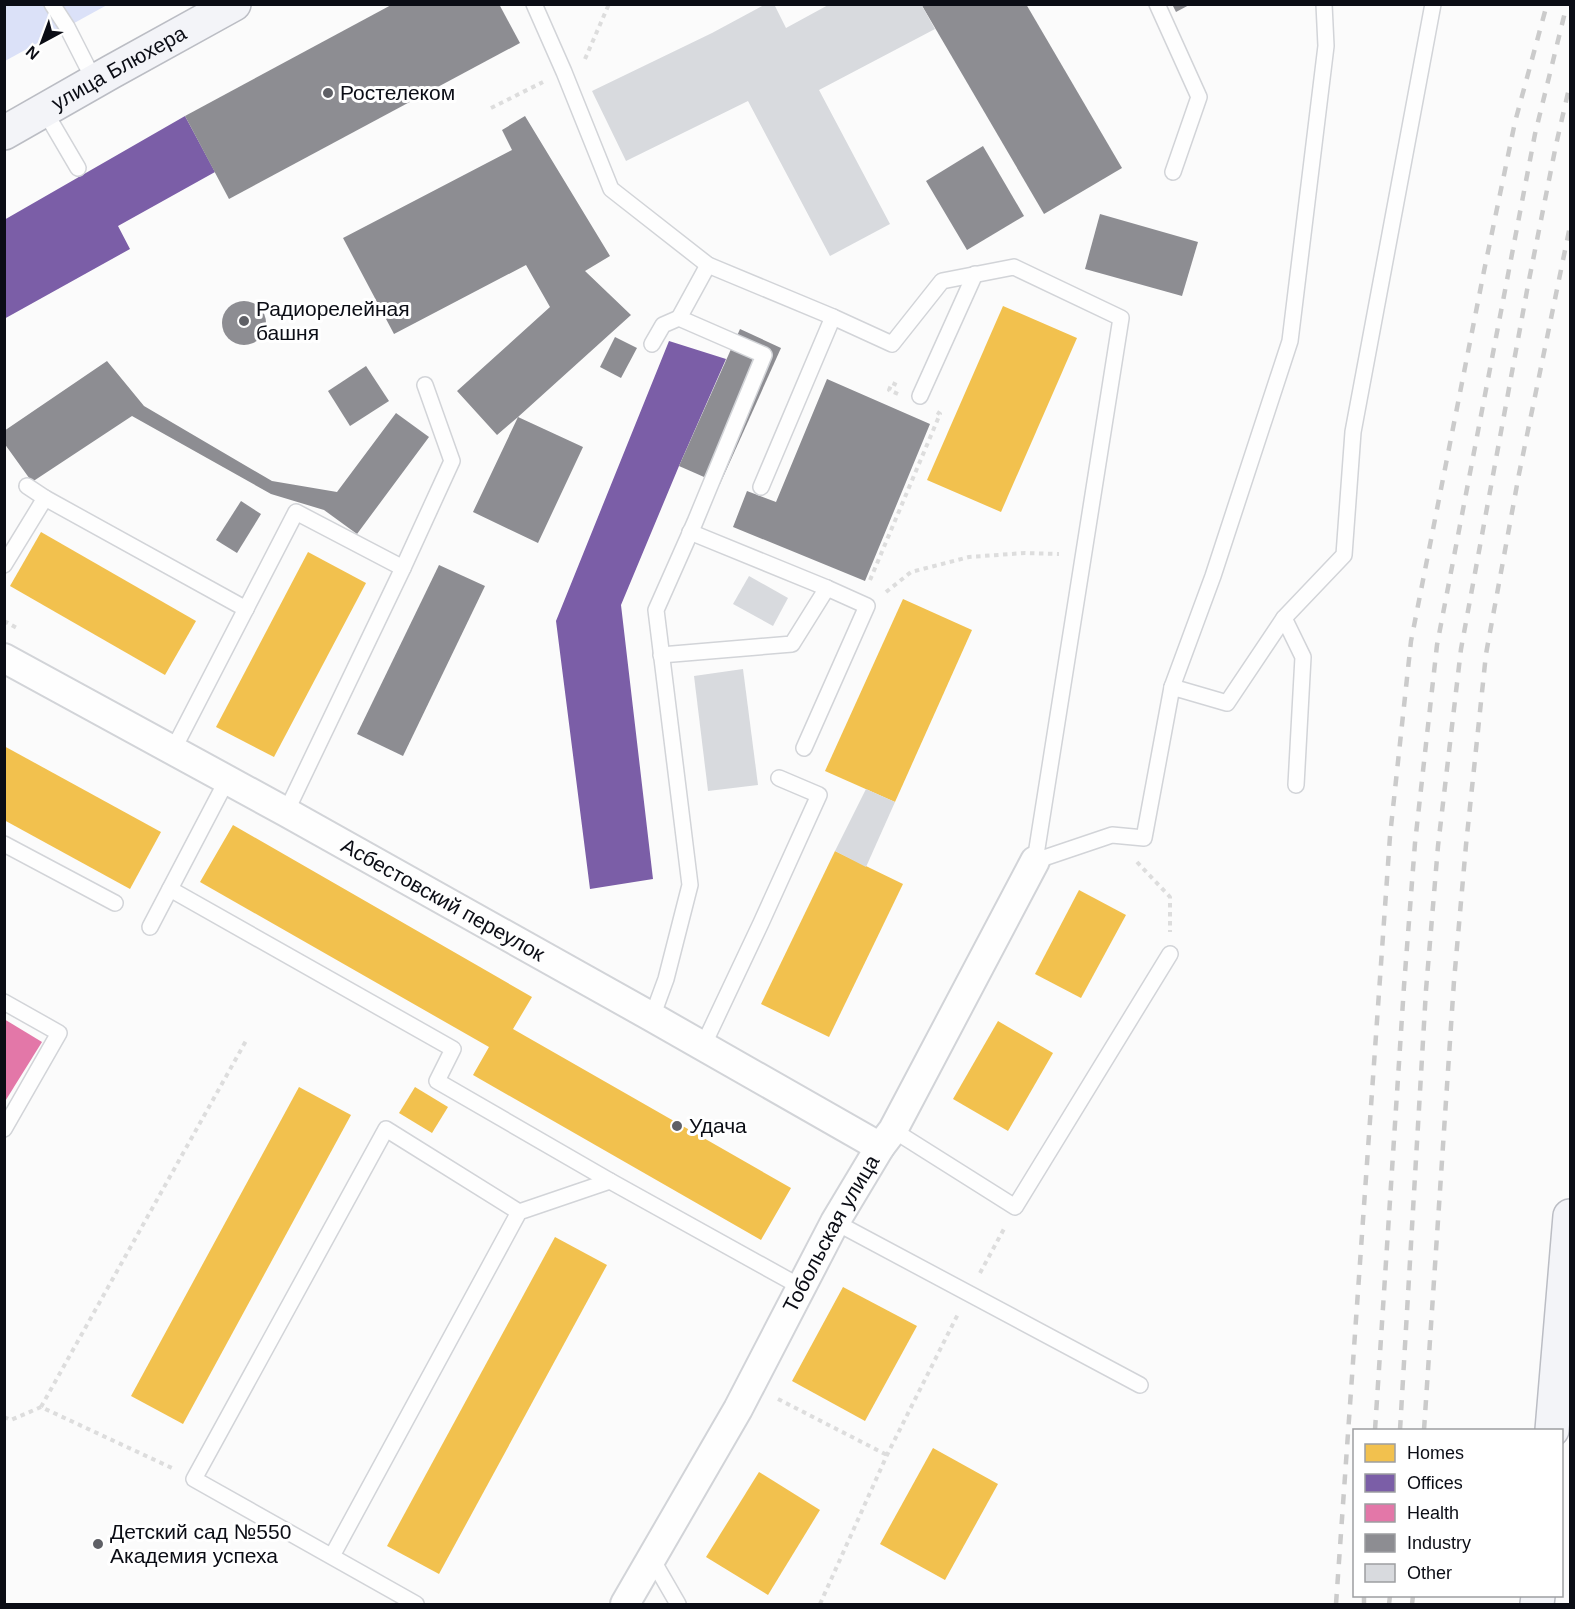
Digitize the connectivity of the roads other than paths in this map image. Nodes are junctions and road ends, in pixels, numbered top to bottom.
1 (52, 4) edge
2 (234, 4) edge
3 (534, 4) edge
4 (1157, 4) edge
5 (1324, 4) edge
6 (1432, 4) edge
7 (95, 82) junction
8 (44, 110) junction
9 (4, 133) edge
10 (78, 168) dead end
11 (1173, 172) dead end
12 (708, 265) junction
13 (975, 274) junction
14 (833, 316) junction
15 (679, 318) junction
16 (652, 344) dead end
17 (426, 385) dead end
18 (920, 396) dead end
19 (27, 486) dead end
20 (761, 487) dead end
21 (45, 498) junction
22 (690, 532) junction
23 (4, 565) edge
24 (403, 568) junction
25 (827, 588) junction
26 (246, 609) junction
27 (1284, 618) junction
28 (661, 655) junction
29 (4, 658) edge
30 (1172, 687) junction
31 (804, 748) dead end
32 (172, 750) junction
33 (779, 778) dead end
34 (227, 780) junction
35 (1296, 785) dead end
36 (286, 812) junction
37 (4, 844) edge
38 (1035, 861) junction
39 (170, 889) junction
40 (115, 903) dead end
41 (150, 927) dead end
42 (1170, 954) road end
43 (4, 1002) edge
44 (652, 1017) junction
45 (703, 1046) junction
46 (4, 1129) edge
47 (886, 1138) junction
48 (610, 1181) junction
49 (519, 1212) junction
50 (1570, 1216) edge
51 (835, 1222) junction
52 (801, 1287) junction
53 (1140, 1385) dead end
54 (1552, 1429) edge
55 (332, 1556) junction
56 (652, 1559) junction
57 (416, 1605) edge
58 (625, 1605) edge
59 (678, 1605) edge

1 - 7 lane
2 - 7 main road, улица Блюхера
3 - 12 lane
4 - 11 lane
5 - 30 lane
6 - 27 lane
7 - 8 main road, улица Блюхера
8 - 9 main road, улица Блюхера
8 - 10 lane
12 - 14 lane
12 - 15 lane
13 - 14 lane
13 - 18 lane
13 - 38 lane
14 - 20 lane
15 - 16 lane
15 - 22 lane
17 - 24 lane
19 - 21 lane
21 - 23 lane
21 - 26 lane
22 - 25 lane
22 - 28 lane
24 - 26 lane
24 - 36 lane
25 - 28 lane
25 - 31 lane
26 - 32 lane
27 - 30 lane
27 - 35 lane
28 - 44 lane
29 - 32 street, Асбестовский переулок
30 - 38 lane
32 - 34 street, Асбестовский переулок
33 - 45 lane
34 - 36 street, Асбестовский переулок
34 - 39 lane
36 - 44 street, Асбестовский переулок
37 - 40 lane
38 - 47 street, Тобольская улица
39 - 41 lane
39 - 48 lane
42 - 47 lane
43 - 46 lane
44 - 45 street, Асбестовский переулок
45 - 47 street, Асбестовский переулок
47 - 51 street, Тобольская улица
48 - 49 lane
48 - 52 lane
49 - 55 lane
49 - 55 lane
50 - 54 main road
51 - 52 street, Тобольская улица
51 - 53 lane
52 - 56 street, Тобольская улица
55 - 57 lane
56 - 58 street, Тобольская улица
56 - 59 lane

